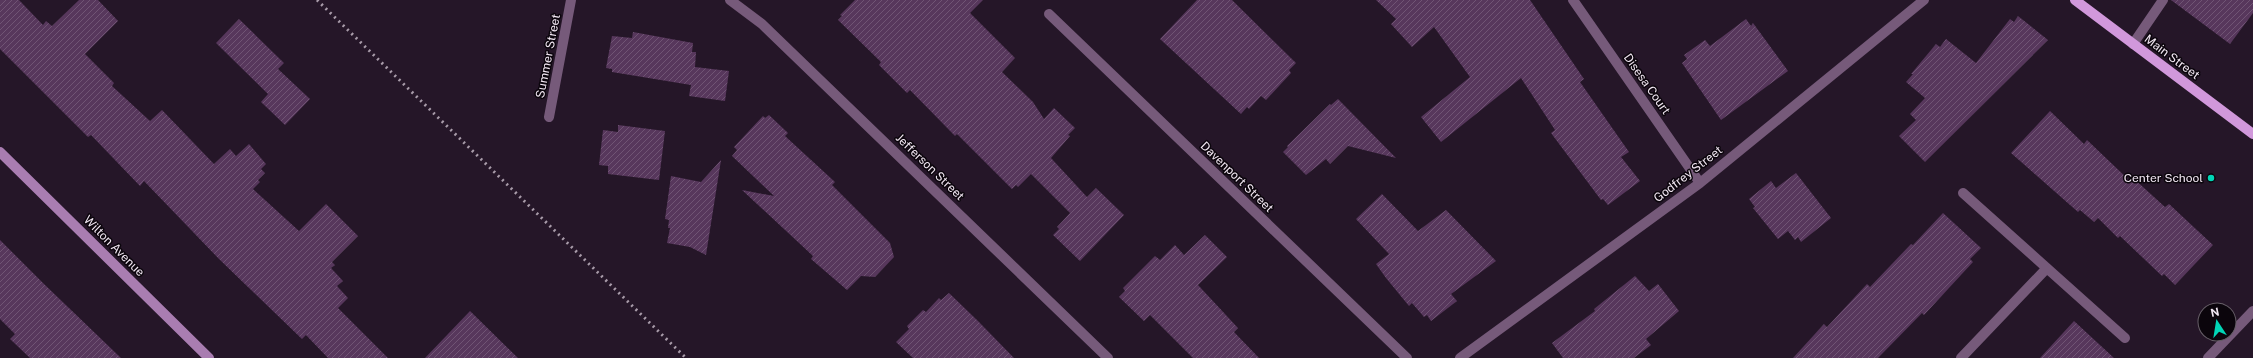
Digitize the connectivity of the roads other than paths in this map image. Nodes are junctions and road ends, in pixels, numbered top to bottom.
1 (571, 0) edge
2 (730, 0) edge
3 (1573, 0) edge
4 (1924, 0) edge
5 (2075, 0) edge
6 (2163, 0) edge
7 (1049, 14) dead end
8 (2133, 44) junction
9 (549, 117) dead end
10 (2253, 134) edge
11 (0, 152) edge
12 (1700, 183) junction
13 (1963, 193) dead end
14 (2047, 268) junction
15 (2253, 312) edge
16 (2125, 338) dead end
17 (209, 358) edge
18 (1108, 358) edge
19 (1407, 358) edge
20 (1460, 358) edge
21 (1961, 358) edge
22 (2208, 358) edge

1 - 9 street, Summer Street
2 - 18 street, Jefferson Street
3 - 12 street, Disesa Court
4 - 12 street, Godfrey Street
5 - 8 main road, Main Street
6 - 8 street
7 - 19 street, Davenport Street
8 - 10 main road, Main Street
11 - 17 main road, Wilton Avenue
12 - 20 street, Godfrey Street
13 - 14 street
14 - 16 street
14 - 21 street
15 - 22 street

